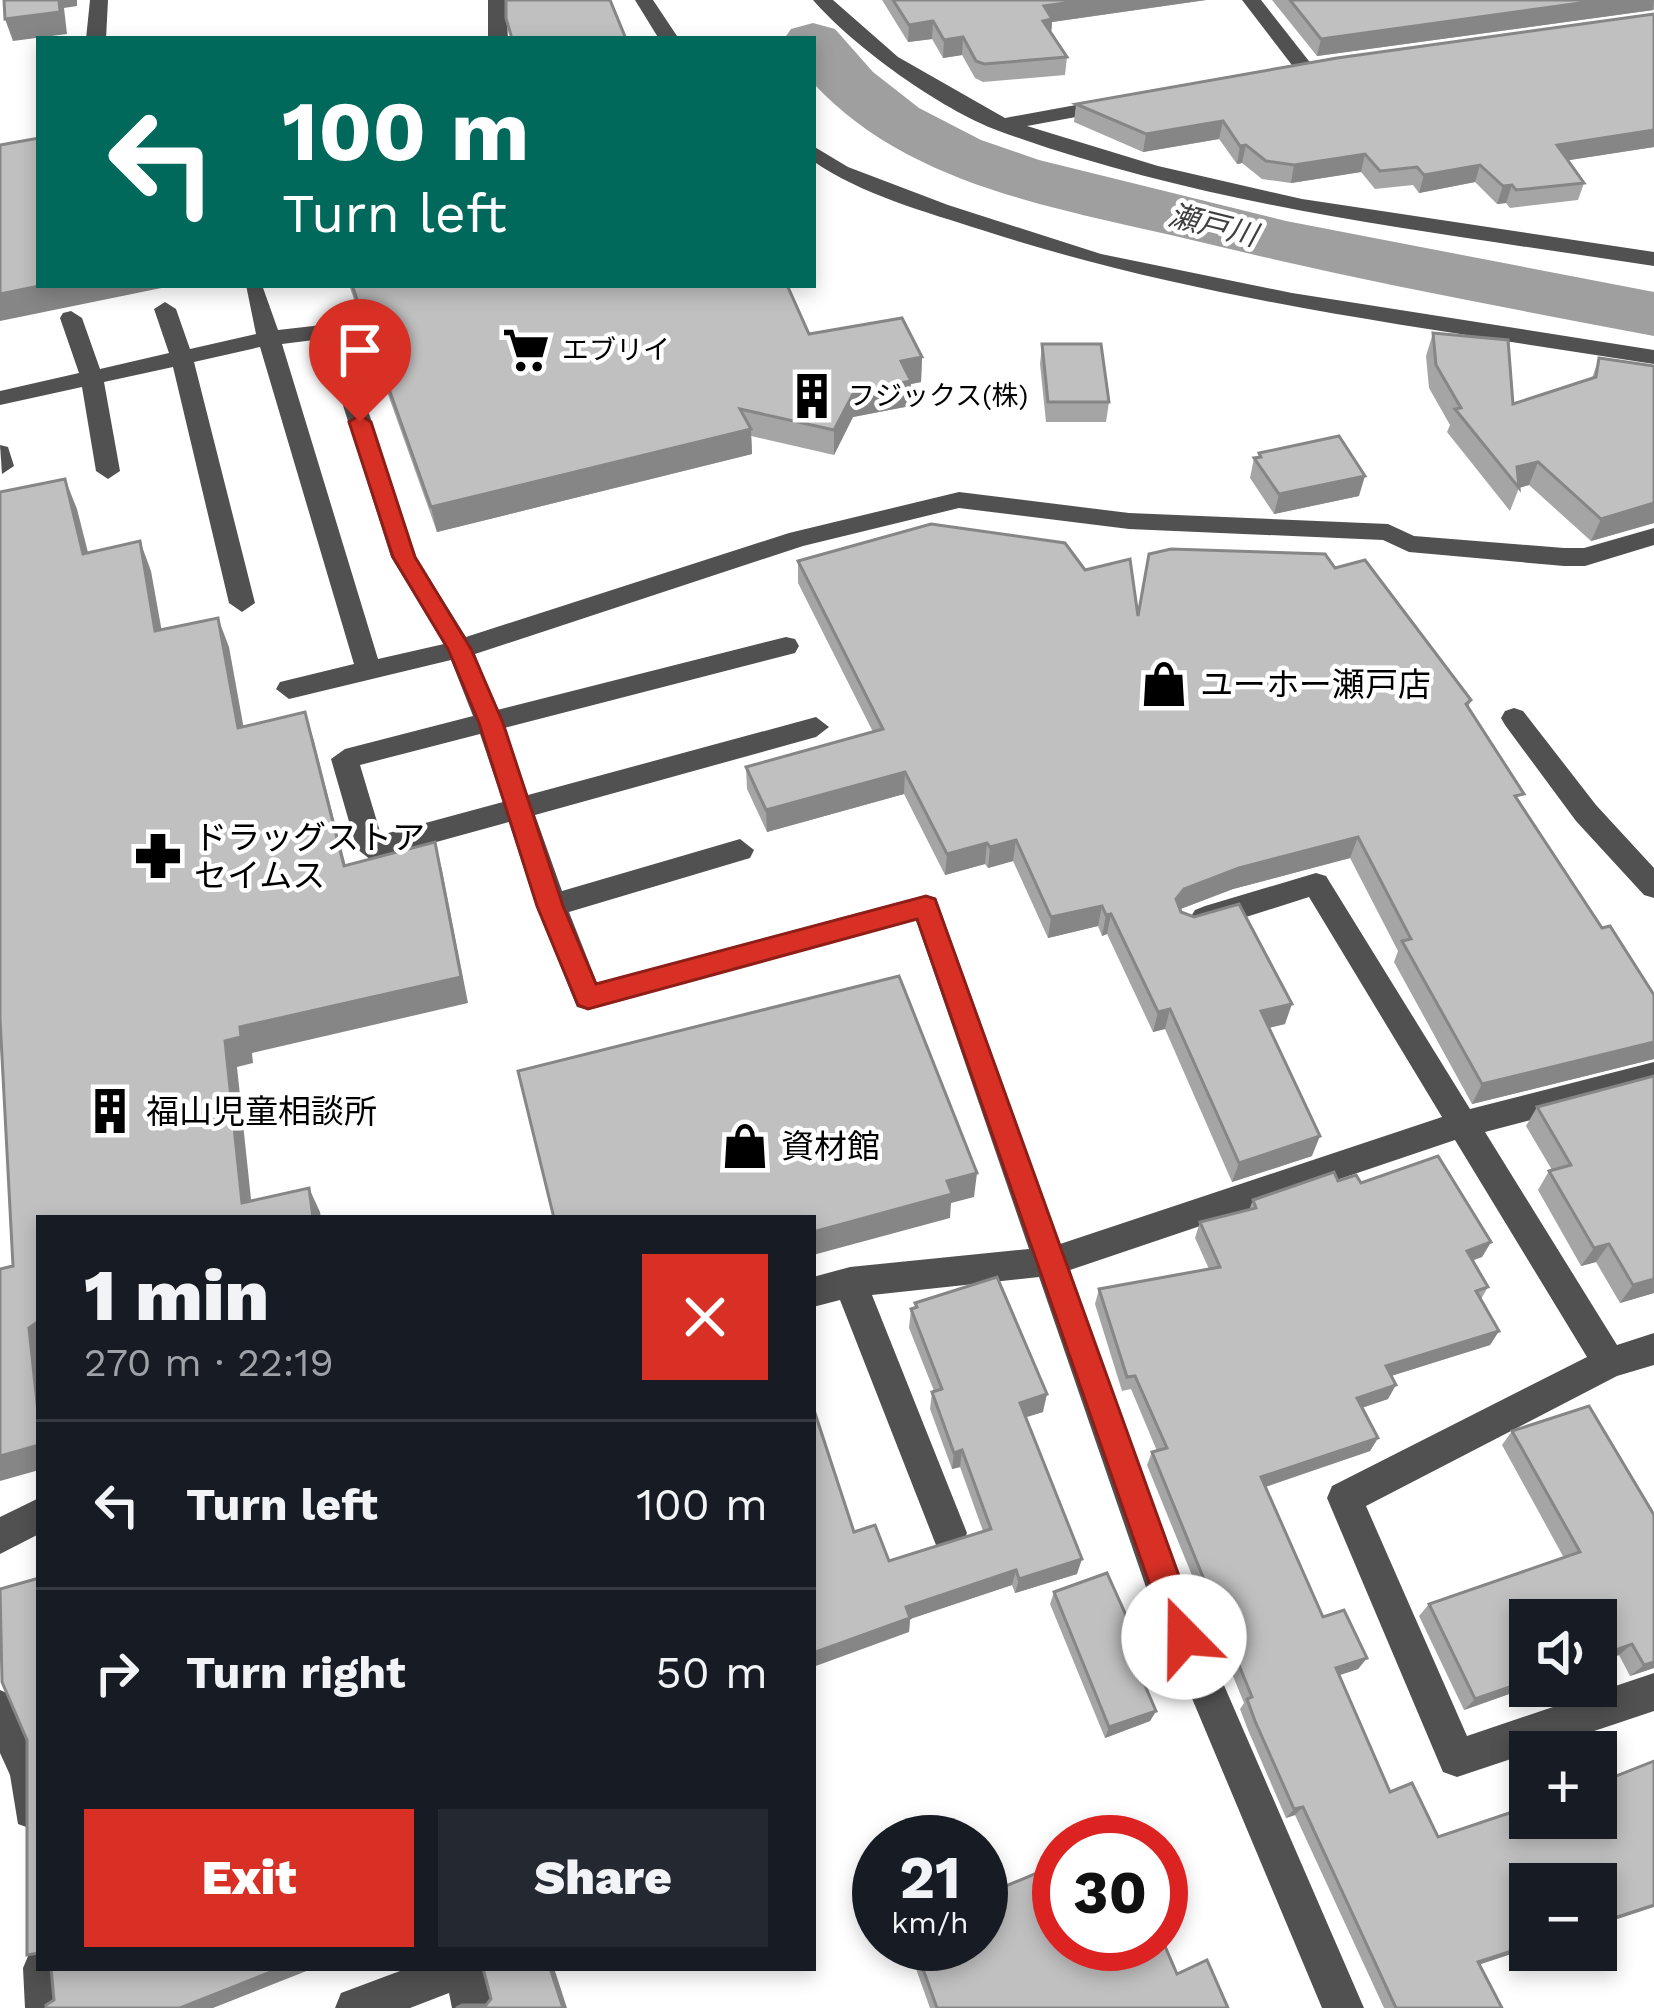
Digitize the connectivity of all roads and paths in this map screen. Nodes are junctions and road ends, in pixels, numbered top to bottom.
1 (99, 0) edge
2 (497, 0) edge
3 (644, 0) edge
4 (821, 0) edge
5 (1251, 0) edge
6 (96, 36) edge
7 (498, 36) edge
8 (667, 36) edge
9 (1328, 66) edge
10 (1305, 69) junction
11 (1281, 73) edge
12 (1142, 99) edge
13 (1001, 125) junction
14 (816, 154) edge
15 (1654, 259) edge
16 (254, 290) dead end
17 (165, 308) dead end
18 (71, 318) dead end
19 (271, 338) junction
20 (1654, 357) edge
21 (182, 358) junction
22 (92, 378) junction
23 (0, 398) edge
24 (108, 471) dead end
25 (1654, 536) edge
26 (242, 603) dead end
27 (786, 646) dead end
28 (460, 649) junction
29 (368, 669) junction
30 (289, 689) dead end
31 (1514, 718) dead end
32 (491, 723) junction
33 (816, 727) dead end
34 (522, 809) junction
35 (740, 850) dead end
36 (1654, 887) edge
37 (550, 906) junction
38 (1190, 922) edge
39 (1654, 1075) edge
40 (1462, 1124) junction
41 (1053, 1261) junction
42 (850, 1282) junction
43 (816, 1291) edge
44 (1654, 1349) edge
45 (1610, 1363) junction
46 (36, 1517) edge
47 (949, 1533) dead end
48 (0, 1536) edge
49 (1654, 1692) edge
50 (0, 1708) edge
51 (34, 1843) edge
52 (43, 1971) edge
53 (455, 1971) edge
54 (464, 1971) edge
55 (46, 2008) edge
56 (356, 2008) edge
57 (473, 2008) edge
58 (1342, 2008) edge

1 - 6 street
2 - 7 street
3 - 8 street
4 - 13 street
5 - 10 street
9 - 10 street
10 - 11 street
12 - 13 street
13 - 15 street
14 - 20 street
16 - 19 street
17 - 21 street
18 - 22 street
19 - 21 street
19 - 28 street
19 - 29 street
21 - 22 street
21 - 26 street
22 - 23 street
22 - 24 street
25 - 28 street
27 - 32 street
28 - 29 street
28 - 32 street
29 - 30 street
31 - 36 street
32 - 34 street
32 - 34 street
33 - 34 street
34 - 37 street
35 - 37 street
37 - 41 street
38 - 40 street
39 - 40 street
40 - 41 street
40 - 45 street
41 - 42 street
41 - 58 street
42 - 43 street
42 - 47 street
44 - 45 street
45 - 49 street
46 - 48 street
50 - 51 street
52 - 55 street
53 - 56 street
54 - 57 street

